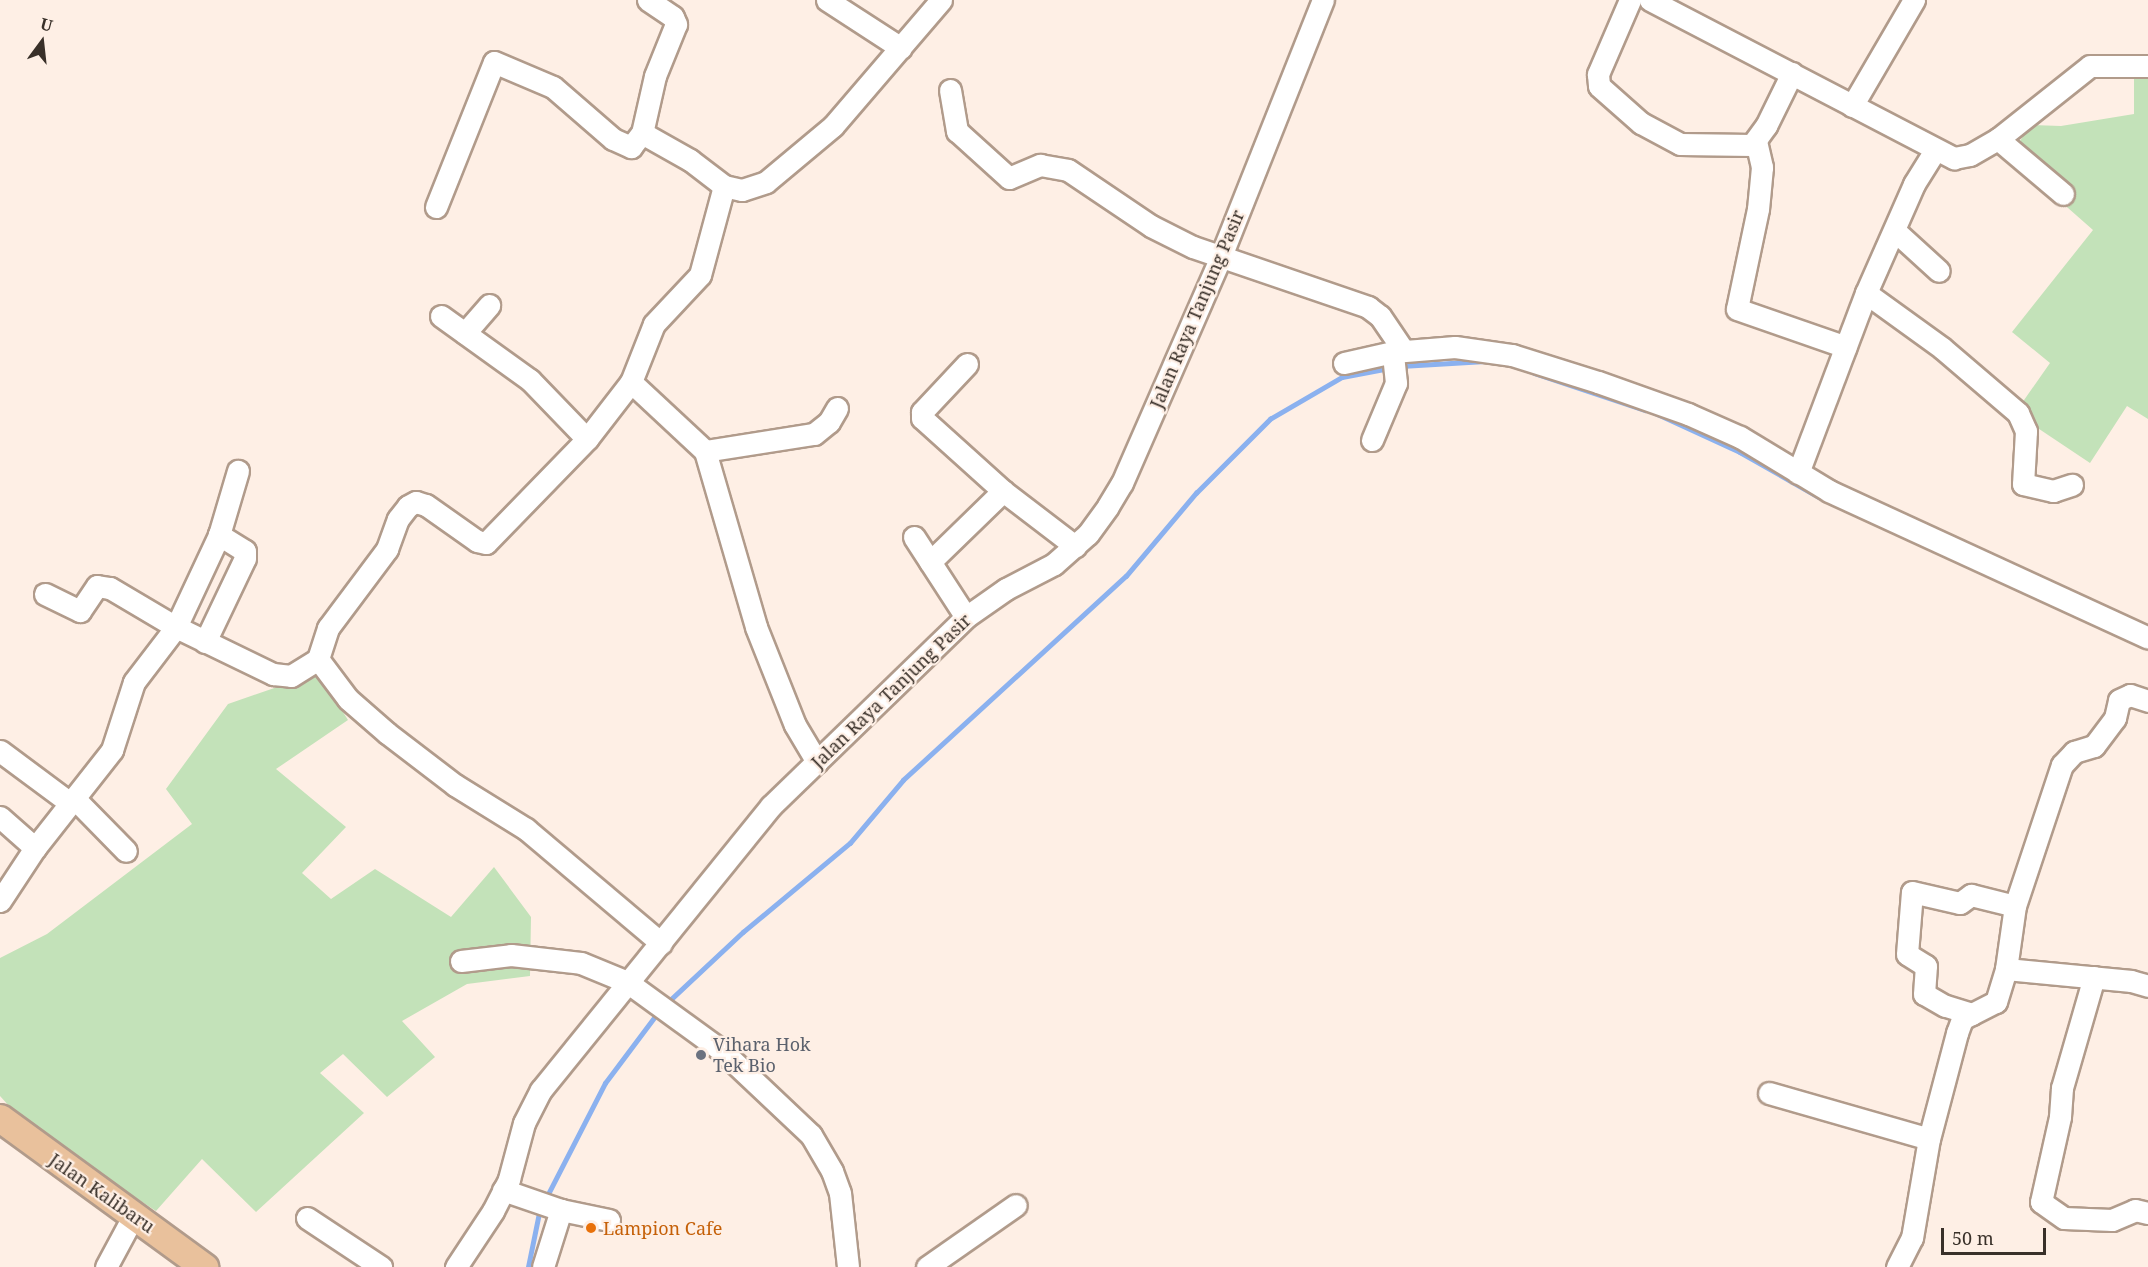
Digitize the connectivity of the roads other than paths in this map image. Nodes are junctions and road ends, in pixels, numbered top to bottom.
1 (648, 0) edge
2 (827, 0) edge
3 (941, 0) edge
4 (1323, 0) edge
5 (1630, 0) edge
6 (1650, 0) edge
7 (1914, 0) edge
8 (901, 48) junction
9 (2148, 66) edge
10 (1792, 73) junction
11 (950, 90) dead end
12 (1852, 106) junction
13 (642, 133) junction
14 (1998, 139) junction
15 (1756, 141) junction
16 (1935, 151) junction
17 (724, 186) junction
18 (2063, 194) dead end
19 (436, 207) dead end
20 (1895, 231) junction
21 (1221, 256) junction
22 (1939, 272) dead end
23 (1866, 293) junction
24 (489, 305) dead end
25 (441, 316) dead end
26 (465, 333) junction
27 (1846, 347) junction
28 (1396, 358) junction
29 (1344, 363) dead end
30 (966, 364) dead end
31 (631, 382) junction
32 (837, 408) dead end
33 (587, 440) junction
34 (1372, 440) dead end
35 (705, 451) junction
36 (238, 471) dead end
37 (1798, 473) junction
38 (2072, 485) dead end
39 (1003, 491) junction
40 (219, 535) junction
41 (914, 537) dead end
42 (1075, 546) junction
43 (930, 562) junction
44 (45, 594) dead end
45 (966, 617) junction
46 (176, 627) junction
47 (2148, 638) edge
48 (205, 642) junction
49 (318, 659) junction
50 (2148, 701) edge
51 (0, 751) edge
52 (817, 762) junction
53 (72, 801) junction
54 (0, 816) edge
55 (35, 848) junction
56 (126, 851) dead end
57 (0, 901) edge
58 (2014, 906) junction
59 (662, 943) junction
60 (461, 961) dead end
61 (2006, 969) junction
62 (2094, 977) junction
63 (632, 986) junction
64 (2148, 987) edge
65 (1972, 1014) junction
66 (1769, 1093) dead end
67 (0, 1118) edge
68 (1929, 1139) junction
69 (513, 1194) junction
70 (1016, 1205) dead end
71 (556, 1208) junction
72 (2148, 1213) edge
73 (134, 1215) junction
74 (307, 1218) dead end
75 (609, 1220) dead end
76 (106, 1267) edge
77 (204, 1267) edge
78 (381, 1267) edge
79 (456, 1267) edge
80 (543, 1267) edge
81 (848, 1267) edge
82 (927, 1267) edge
83 (1897, 1267) edge

1 - 13 street
2 - 8 street
3 - 8 street
4 - 21 street, Jalan Raya Tanjung Pasir
5 - 15 street
6 - 10 street
7 - 12 street
8 - 17 street
9 - 14 street
10 - 12 street
10 - 15 street
11 - 21 street
12 - 16 street
13 - 17 street
13 - 19 street
14 - 16 street
14 - 18 street
15 - 27 street
16 - 20 street
17 - 31 street
20 - 22 street
20 - 23 street
21 - 28 street
21 - 42 street, Jalan Raya Tanjung Pasir
23 - 27 street
23 - 38 street
24 - 26 street
25 - 26 street
26 - 33 street
27 - 37 street
28 - 29 street
28 - 34 street
28 - 37 street
30 - 39 street
31 - 33 street
31 - 35 street
32 - 35 street
33 - 49 street
35 - 52 street
36 - 40 street
37 - 47 street
39 - 42 street
39 - 43 street
40 - 46 street
40 - 48 street
41 - 43 street
42 - 45 street, Jalan Raya Tanjung Pasir
43 - 45 street
44 - 46 street
45 - 52 street, Jalan Raya Tanjung Pasir
46 - 48 street
46 - 53 street
48 - 49 street
49 - 59 street
50 - 58 street
51 - 53 street
52 - 59 street, Jalan Raya Tanjung Pasir
53 - 55 street
53 - 56 street
54 - 55 street
55 - 57 street
58 - 61 street
58 - 65 street
59 - 63 street, Jalan Raya Tanjung Pasir
60 - 63 street
61 - 62 street
61 - 65 street
62 - 64 street
62 - 72 street
63 - 69 street, Jalan Raya Tanjung Pasir
63 - 81 street
65 - 68 street
66 - 68 street
67 - 73 main road, Jalan Kalibaru
68 - 83 street
69 - 71 street
69 - 79 street, Jalan Raya Tanjung Pasir
70 - 82 street
71 - 75 street
71 - 80 street
73 - 76 street
73 - 77 main road, Jalan Kalibaru
74 - 78 street

